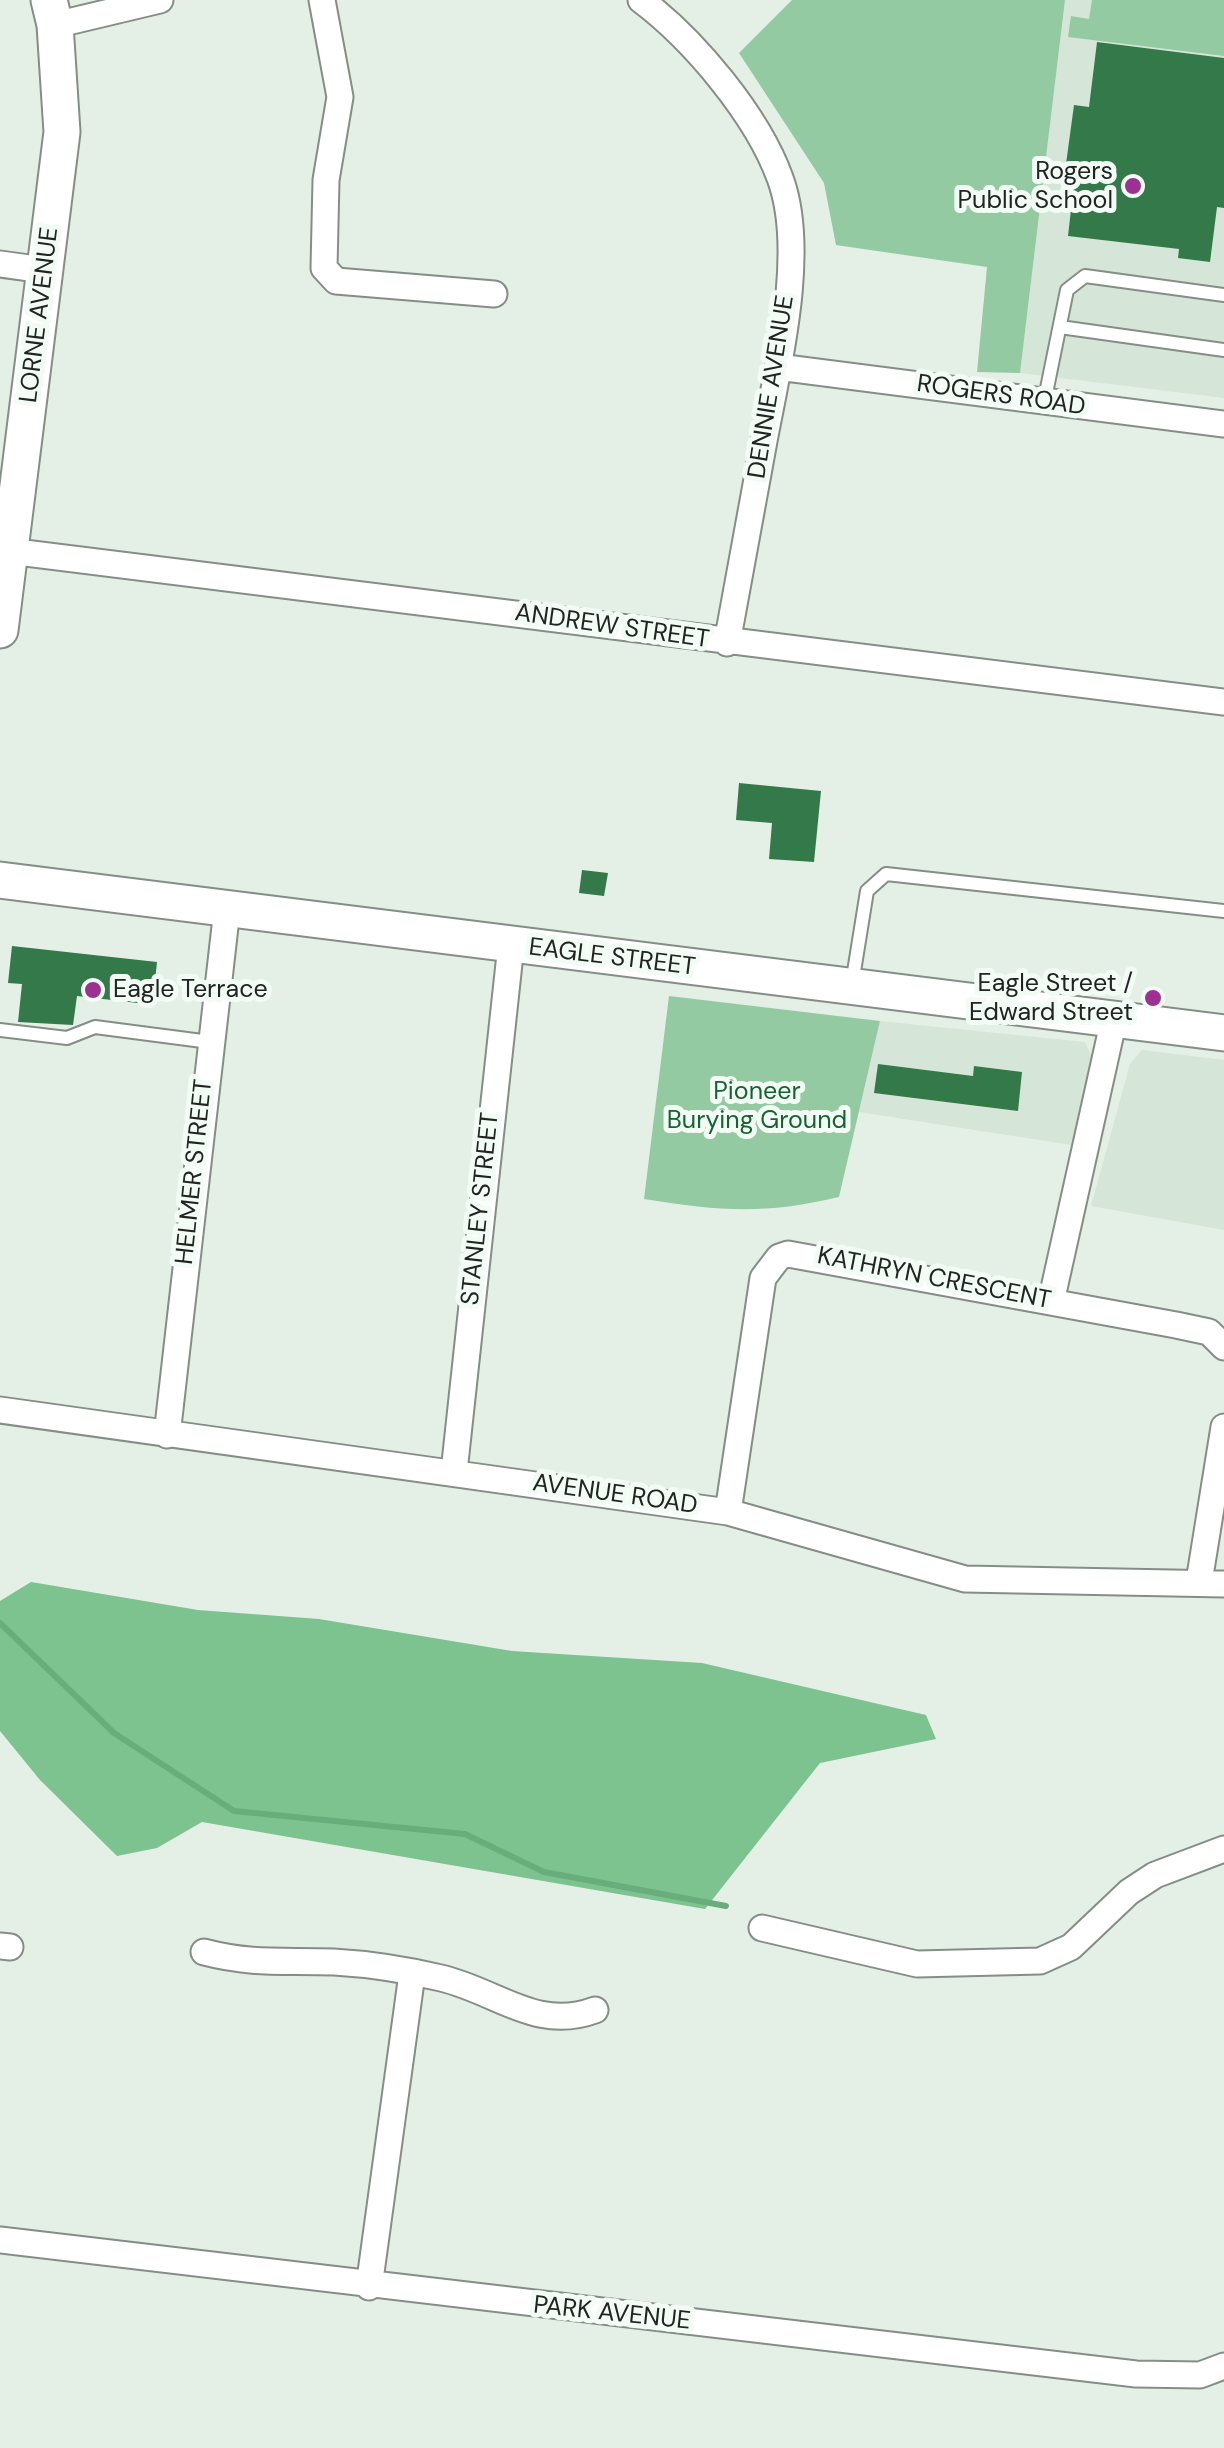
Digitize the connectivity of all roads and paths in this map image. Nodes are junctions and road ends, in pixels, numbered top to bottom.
1 (160, 0) edge
2 (322, 0) edge
3 (641, 0) edge
4 (52, 12) edge
5 (0, 264) edge
6 (44, 270) junction
7 (494, 294) dead end
8 (1224, 295) edge
9 (1060, 328) junction
10 (1224, 350) edge
11 (778, 366) junction
12 (1044, 403) junction
13 (1224, 424) edge
14 (6, 551) edge
15 (0, 630) edge
16 (727, 643) junction
17 (1224, 702) edge
18 (0, 880) edge
19 (228, 909) junction
20 (1224, 911) edge
21 (511, 946) junction
22 (852, 987) junction
23 (1114, 1019) junction
24 (0, 1030) edge
25 (1224, 1033) edge
26 (210, 1042) junction
27 (1052, 1302) junction
28 (1224, 1348) edge
29 (0, 1410) edge
30 (1224, 1428) edge
31 (167, 1435) junction
32 (454, 1472) junction
33 (728, 1512) junction
34 (1212, 1583) edge
35 (1224, 1849) edge
36 (762, 1928) dead end
37 (204, 1952) dead end
38 (412, 1974) junction
39 (595, 2010) dead end
40 (0, 2240) edge
41 (369, 2287) junction
42 (1224, 2366) edge

1 - 4 street
2 - 7 street
3 - 11 street, DENNIE AVENUE
4 - 6 main road, LORNE AVENUE
5 - 6 street
6 - 14 main road, LORNE AVENUE
8 - 9 lane
9 - 10 lane
9 - 12 lane
11 - 12 street, ROGERS ROAD
11 - 16 street, DENNIE AVENUE
12 - 13 street, ROGERS ROAD
14 - 15 main road, LORNE AVENUE
14 - 16 street, ANDREW STREET
16 - 17 street, ANDREW STREET
18 - 19 main road, EAGLE STREET
19 - 21 main road, EAGLE STREET
19 - 26 street, HELMER STREET
20 - 22 lane
21 - 22 main road, EAGLE STREET
21 - 32 street, STANLEY STREET
22 - 23 main road, EAGLE STREET
23 - 25 main road, EAGLE STREET
23 - 27 street
24 - 26 lane
26 - 31 street, HELMER STREET
27 - 28 street, KATHRYN CRESCENT
27 - 33 street, KATHRYN CRESCENT
29 - 31 street, AVENUE ROAD
30 - 34 street
31 - 32 street, AVENUE ROAD
32 - 33 street, AVENUE ROAD
33 - 34 street, AVENUE ROAD
35 - 36 street
37 - 38 street
38 - 39 street
38 - 41 street
40 - 41 street, PARK AVENUE
41 - 42 street, PARK AVENUE

